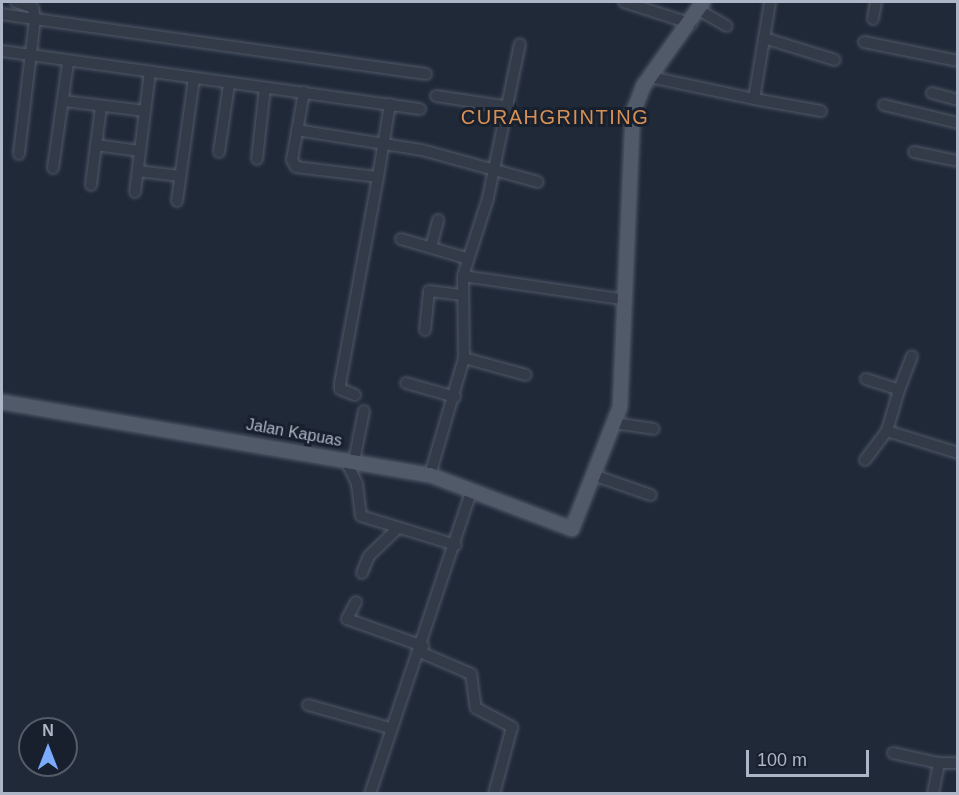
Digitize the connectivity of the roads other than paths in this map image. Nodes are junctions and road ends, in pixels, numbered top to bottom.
1 (16, 2) edge
2 (624, 2) edge
3 (770, 2) edge
4 (876, 2) edge
5 (701, 6) edge
6 (2, 14) edge
7 (35, 19) junction
8 (873, 19) dead end
9 (692, 24) junction
10 (727, 26) dead end
11 (764, 38) junction
12 (864, 42) dead end
13 (520, 44) dead end
14 (2, 51) edge
15 (32, 56) junction
16 (835, 60) dead end
17 (957, 61) edge
18 (68, 63) junction
19 (150, 72) junction
20 (426, 74) dead end
21 (650, 77) junction
22 (194, 79) junction
23 (229, 84) junction
24 (265, 88) junction
25 (304, 92) junction
26 (932, 93) dead end
27 (436, 96) dead end
28 (754, 99) junction
29 (957, 100) edge
30 (64, 101) junction
31 (390, 104) junction
32 (884, 105) dead end
33 (101, 106) junction
34 (509, 107) junction
35 (420, 109) dead end
36 (145, 111) junction
37 (821, 111) dead end
38 (957, 123) edge
39 (297, 130) junction
40 (384, 142) junction
41 (96, 145) junction
42 (140, 151) junction
43 (219, 152) dead end
44 (914, 152) dead end
45 (19, 154) dead end
46 (257, 159) dead end
47 (957, 161) edge
48 (53, 168) dead end
49 (138, 171) junction
50 (494, 172) junction
51 (180, 176) junction
52 (378, 177) junction
53 (538, 182) dead end
54 (91, 184) dead end
55 (135, 192) dead end
56 (177, 201) dead end
57 (438, 220) dead end
58 (401, 239) dead end
59 (430, 247) junction
60 (466, 258) junction
61 (463, 276) junction
62 (463, 295) junction
63 (621, 299) junction
64 (425, 330) dead end
65 (912, 356) dead end
66 (464, 358) junction
67 (526, 375) dead end
68 (866, 379) dead end
69 (406, 383) dead end
70 (899, 390) junction
71 (355, 395) dead end
72 (455, 397) junction
73 (2, 402) edge
74 (364, 411) dead end
75 (614, 423) junction
76 (654, 429) dead end
77 (887, 431) junction
78 (957, 453) edge
79 (865, 460) dead end
80 (350, 463) junction
81 (430, 476) junction
82 (596, 476) junction
83 (471, 493) junction
84 (651, 495) dead end
85 (397, 529) junction
86 (456, 545) junction
87 (362, 573) dead end
88 (356, 602) dead end
89 (421, 649) junction
90 (308, 705) dead end
91 (390, 728) junction
92 (893, 753) dead end
93 (939, 763) junction
94 (957, 763) edge
95 (370, 794) edge
96 (494, 794) edge
97 (933, 794) edge

1 - 7 street
2 - 9 street
3 - 11 street
4 - 8 street
5 - 9 main road
5 - 10 street
6 - 7 street
7 - 15 street
7 - 20 street
9 - 21 main road
11 - 16 street
11 - 28 street
12 - 17 street
13 - 34 street
14 - 15 street
15 - 18 street
15 - 45 street
18 - 19 street
18 - 30 street
19 - 22 street
19 - 36 street
21 - 28 street
21 - 63 main road
22 - 23 street
22 - 51 street
23 - 24 street
23 - 43 street
24 - 25 street
24 - 46 street
25 - 31 street
25 - 39 street
26 - 29 street
27 - 34 street
28 - 37 street
30 - 33 street
30 - 48 street
31 - 35 street
31 - 40 street
32 - 38 street
33 - 36 street
33 - 41 street
34 - 50 street
36 - 42 street
39 - 40 street
39 - 52 street
40 - 50 street
40 - 52 street
41 - 42 street
41 - 54 street
42 - 49 street
44 - 47 street
49 - 51 street
49 - 55 street
50 - 53 street
50 - 60 street
51 - 56 street
52 - 71 street
57 - 59 street
58 - 59 street
59 - 60 street
60 - 61 street
61 - 62 street
61 - 63 street
62 - 64 street
62 - 66 street
63 - 75 main road
65 - 70 street
66 - 67 street
66 - 72 street
68 - 70 street
69 - 72 street
70 - 77 street
72 - 81 street
73 - 80 main road, Jalan Kapuas
74 - 80 street
75 - 76 street
75 - 82 main road
77 - 78 street
77 - 79 street
80 - 81 main road, Jalan Kapuas
80 - 85 street
81 - 83 main road, Jalan Kapuas
82 - 83 main road, Jalan Kapuas
82 - 84 street
83 - 86 street
85 - 86 street
85 - 87 street
86 - 89 street
88 - 89 street
89 - 91 street
89 - 96 street
90 - 91 street
91 - 95 street
92 - 93 street
93 - 94 street
93 - 97 street

